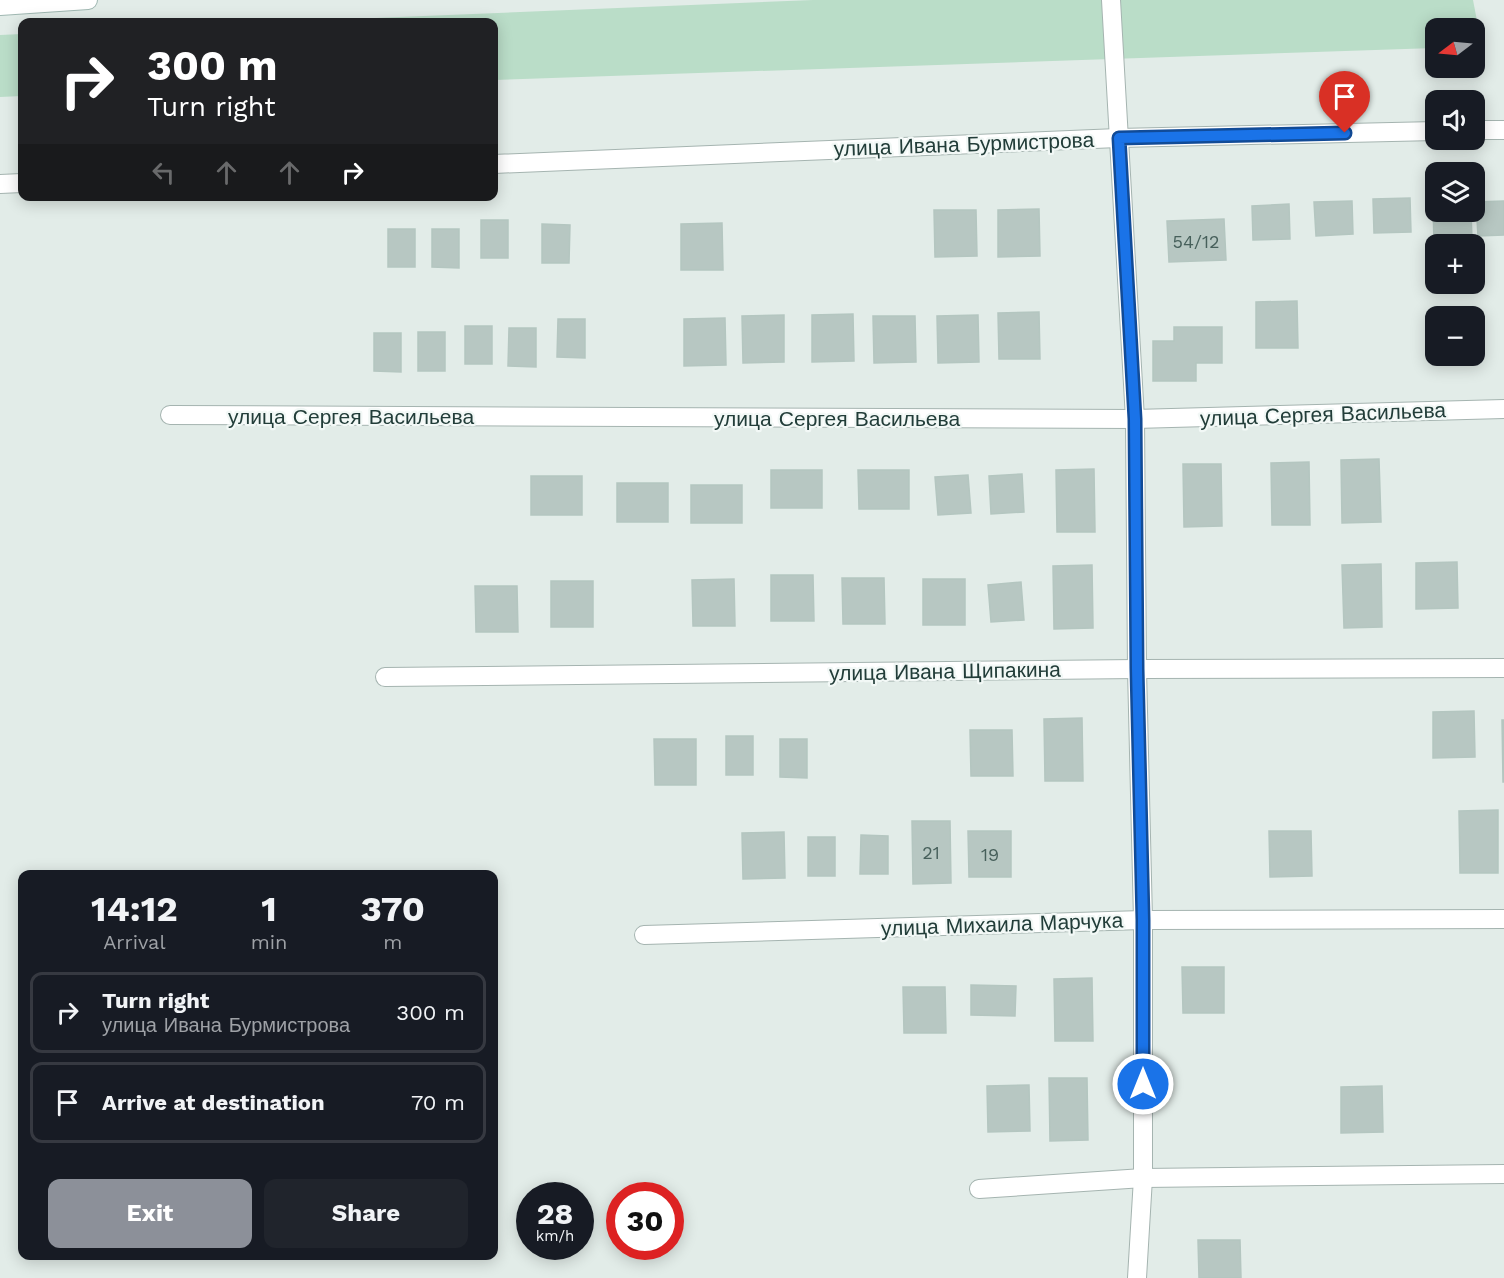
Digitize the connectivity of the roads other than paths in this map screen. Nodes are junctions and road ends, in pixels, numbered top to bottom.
1 (88, 0) edge
2 (1111, 0) edge
3 (0, 6) edge
4 (1485, 130) edge
5 (1504, 130) edge
6 (1425, 131) edge
7 (1119, 138) junction
8 (498, 164) edge
9 (18, 183) edge
10 (0, 184) edge
11 (1504, 409) edge
12 (170, 415) dead end
13 (1135, 419) junction
14 (1504, 668) edge
15 (1137, 669) junction
16 (385, 677) dead end
17 (1504, 919) edge
18 (1143, 920) junction
19 (644, 935) dead end
20 (1504, 1174) edge
21 (1143, 1178) junction
22 (979, 1189) dead end
23 (1137, 1278) edge

1 - 3 street
2 - 7 street
4 - 5 street
6 - 7 street, улица Ивана Бурмистрова
7 - 8 street, улица Ивана Бурмистрова
7 - 13 street
9 - 10 street
11 - 13 street, улица Сергея Васильева
12 - 13 street, улица Сергея Васильева
13 - 15 street
14 - 15 street, улица Ивана Щипакина
15 - 16 street, улица Ивана Щипакина
15 - 18 street
17 - 18 street, улица Михаила Марчука
18 - 19 street, улица Михаила Марчука
18 - 21 street
20 - 21 street
21 - 22 street
21 - 23 street

